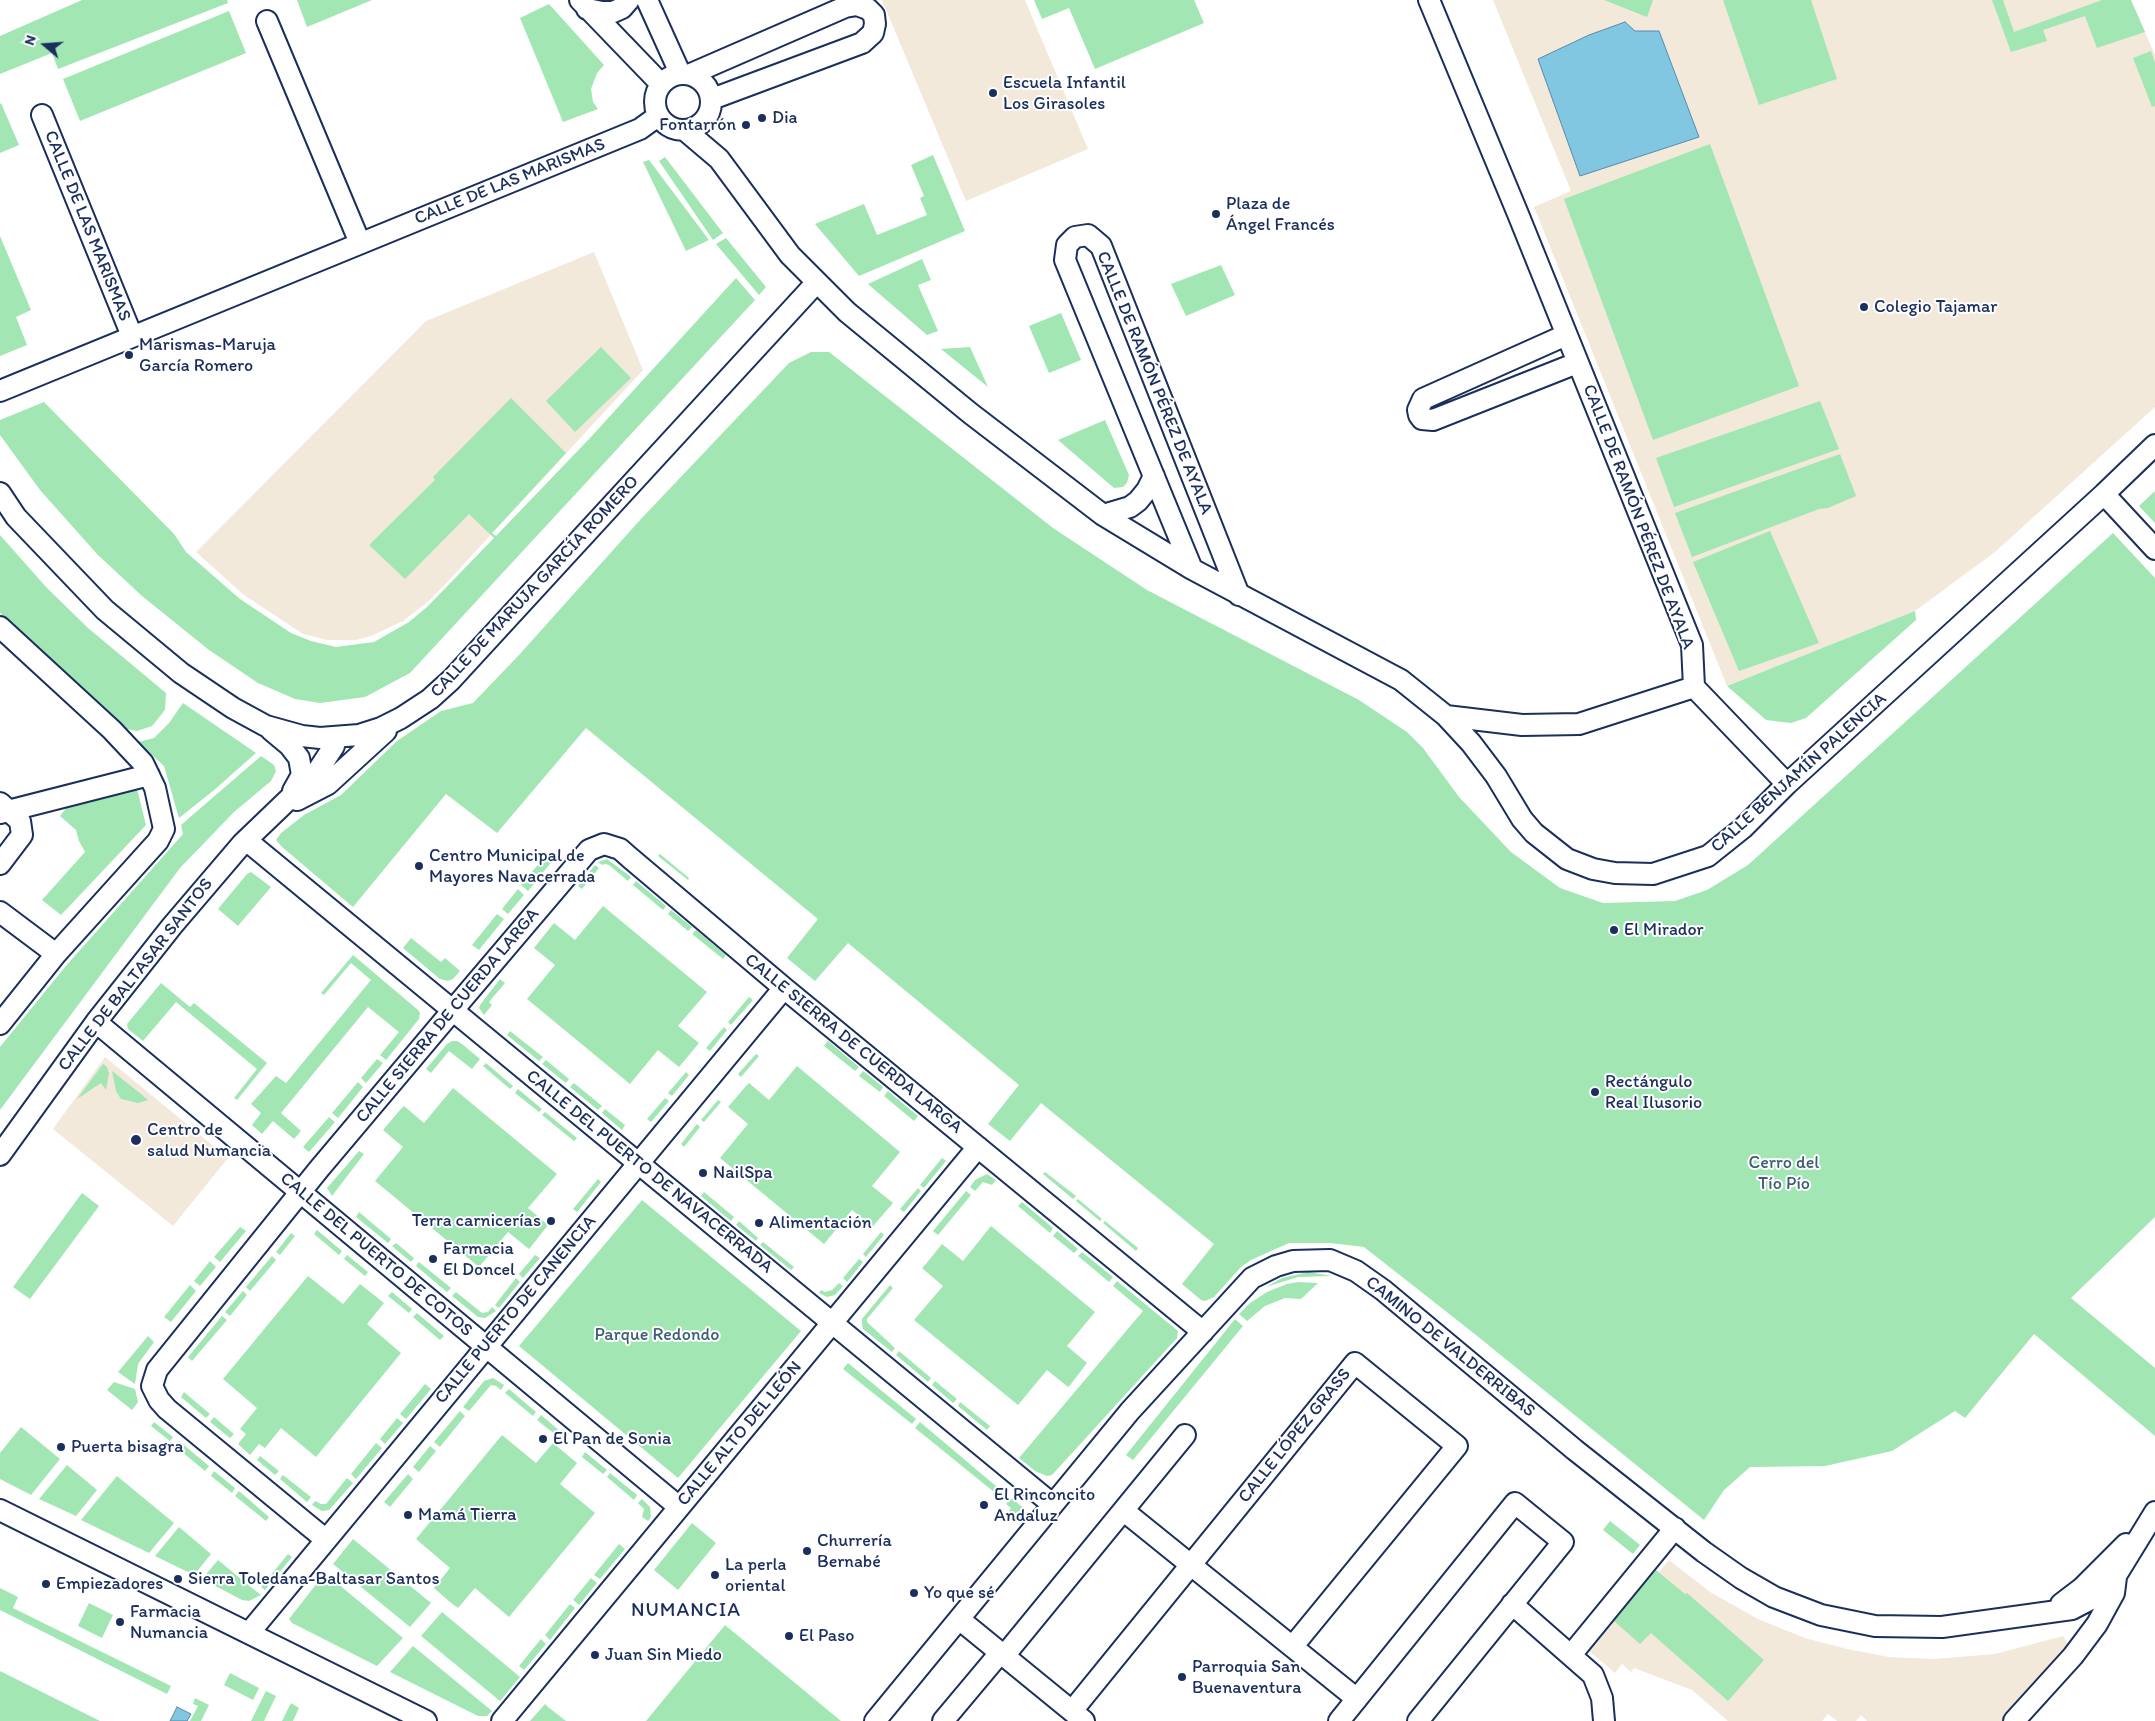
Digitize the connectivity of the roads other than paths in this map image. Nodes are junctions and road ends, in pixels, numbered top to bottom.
1 (629, 0) edge
2 (648, 0) edge
3 (1429, 0) edge
4 (584, 4) edge
5 (267, 21) dead end
6 (686, 74) junction
7 (661, 84) junction
8 (712, 99) junction
9 (42, 115) dead end
10 (658, 116) junction
11 (705, 120) junction
12 (686, 131) junction
13 (719, 159) junction
14 (360, 243) junction
15 (817, 282) junction
16 (1566, 335) junction
17 (132, 336) junction
18 (1578, 363) junction
19 (0, 390) edge
20 (2155, 444) edge
21 (2155, 458) edge
22 (1154, 476) junction
23 (0, 493) edge
24 (2104, 494) junction
25 (1103, 515) junction
26 (2155, 549) edge
27 (1192, 569) junction
28 (1239, 595) junction
29 (3, 635) edge
30 (1694, 687) junction
31 (1446, 716) junction
32 (401, 718) junction
33 (266, 726) junction
34 (342, 737) junction
35 (149, 775) junction
36 (1787, 784) junction
37 (302, 798) junction
38 (283, 806) junction
39 (2, 808) edge
40 (246, 840) junction
41 (0, 864) edge
42 (0, 912) edge
43 (56, 954) junction
44 (784, 988) junction
45 (452, 1010) junction
46 (96, 1022) junction
47 (0, 1024) edge
48 (978, 1147) junction
49 (0, 1155) edge
50 (638, 1163) junction
51 (300, 1192) junction
52 (832, 1323) junction
53 (1203, 1332) junction
54 (486, 1346) junction
55 (1185, 1435) dead end
56 (1052, 1504) junction
57 (679, 1507) junction
58 (0, 1510) edge
59 (2155, 1510) edge
60 (1124, 1511) junction
61 (1675, 1528) junction
62 (325, 1539) junction
63 (2120, 1550) junction
64 (1191, 1564) junction
65 (2117, 1574) junction
66 (1512, 1604) junction
67 (2052, 1611) junction
68 (959, 1619) junction
69 (249, 1633) junction
70 (1293, 1646) junction
71 (1002, 1654) junction
72 (1571, 1655) junction
73 (2073, 1656) junction
74 (1357, 1699) junction
75 (1078, 1716) edge
76 (426, 1721) edge
77 (502, 1721) edge
78 (875, 1721) edge
79 (943, 1721) edge
80 (1339, 1721) edge
81 (1418, 1721) edge
82 (1604, 1721) edge
83 (2014, 1721) edge

1 - 4 street
2 - 6 street
3 - 16 street, CALLE DE RAMÓN PÉREZ DE AYALA
4 - 7 street
5 - 14 street
6 - 7 street
6 - 8 street
6 - 8 street
7 - 10 street
8 - 11 street
9 - 17 street, CALLE DE LAS MARISMAS
10 - 12 street
10 - 14 street, CALLE DE LAS MARISMAS
11 - 12 street
11 - 13 street
12 - 13 street
13 - 15 street
14 - 17 street, CALLE DE LAS MARISMAS
15 - 25 street
15 - 32 street, CALLE DE MARUJA GARCÍA ROMERO
16 - 18 street, CALLE DE RAMÓN PÉREZ DE AYALA
16 - 18 street, CALLE DE RAMÓN PÉREZ DE AYALA
17 - 19 street, CALLE DE LAS MARISMAS
18 - 30 street, CALLE DE RAMÓN PÉREZ DE AYALA
20 - 24 street, CALLE BENJAMÍN PALENCIA
21 - 24 street, CALLE BENJAMÍN PALENCIA
22 - 25 street, CALLE DE RAMÓN PÉREZ DE AYALA
22 - 27 street, CALLE DE RAMÓN PÉREZ DE AYALA
22 - 28 street, CALLE DE RAMÓN PÉREZ DE AYALA
23 - 33 street, CALLE DE MARUJA GARCÍA ROMERO
24 - 26 street
24 - 36 street, CALLE BENJAMÍN PALENCIA
25 - 27 street
27 - 28 street
28 - 31 street
29 - 35 street
30 - 31 street
30 - 36 street
31 - 36 street, CALLE BENJAMÍN PALENCIA
32 - 34 street, CALLE DE MARUJA GARCÍA ROMERO
32 - 37 street, CALLE DE BALTASAR SANTOS
33 - 34 street, CALLE DE MARUJA GARCÍA ROMERO
33 - 38 street, CALLE DE BALTASAR SANTOS
34 - 37 street, CALLE DE BALTASAR SANTOS
34 - 38 street, CALLE DE BALTASAR SANTOS
35 - 39 street
35 - 43 street
37 - 38 street, CALLE DE BALTASAR SANTOS
38 - 40 street, CALLE DE BALTASAR SANTOS
39 - 41 street
40 - 45 street, CALLE DEL PUERTO DE NAVACERRADA
40 - 46 street, CALLE DE BALTASAR SANTOS
42 - 43 street
43 - 47 street
44 - 45 street, CALLE SIERRA DE CUERDA LARGA
44 - 48 street, CALLE SIERRA DE CUERDA LARGA
44 - 50 street, CALLE PUERTO DE CANENCIA
45 - 50 street, CALLE DEL PUERTO DE NAVACERRADA
45 - 51 street, CALLE SIERRA DE CUERDA LARGA
46 - 49 street, CALLE DE BALTASAR SANTOS
46 - 51 street, CALLE DEL PUERTO DE COTOS
48 - 52 street, CALLE ALTO DEL LEÓN
48 - 53 street, CALLE SIERRA DE CUERDA LARGA
50 - 52 street, CALLE DEL PUERTO DE NAVACERRADA
50 - 54 street, CALLE PUERTO DE CANENCIA
51 - 54 street, CALLE DEL PUERTO DE COTOS
51 - 62 street, CALLE SIERRA DE CUERDA LARGA
52 - 56 street, CALLE DEL PUERTO DE NAVACERRADA
52 - 57 street, CALLE ALTO DEL LEÓN
53 - 56 street, CAMINO DE VALDERRIBAS
53 - 61 street, CAMINO DE VALDERRIBAS
54 - 57 street, CALLE DEL PUERTO DE COTOS
54 - 62 street, CALLE PUERTO DE CANENCIA
55 - 60 street
56 - 68 street, CAMINO DE VALDERRIBAS
57 - 77 street, CALLE ALTO DEL LEÓN
58 - 69 street
59 - 63 street, CAMINO DE VALDERRIBAS
59 - 65 street, CAMINO DE VALDERRIBAS
60 - 64 street
60 - 71 street
61 - 67 street, CAMINO DE VALDERRIBAS
61 - 72 street
62 - 69 street, CALLE PUERTO DE CANENCIA
63 - 65 street
63 - 67 street, CAMINO DE VALDERRIBAS
64 - 70 street
64 - 70 street, CALLE LÓPEZ GRASS
64 - 75 street, CALLE LÓPEZ GRASS
65 - 67 street, CAMINO DE VALDERRIBAS
65 - 73 street
66 - 72 street
66 - 74 street
66 - 81 street
67 - 73 street
68 - 71 street, CALLE LÓPEZ GRASS
68 - 78 street, CAMINO DE VALDERRIBAS
69 - 76 street
70 - 74 street
71 - 75 street, CALLE LÓPEZ GRASS
71 - 79 street
72 - 82 street
73 - 83 street
74 - 80 street

